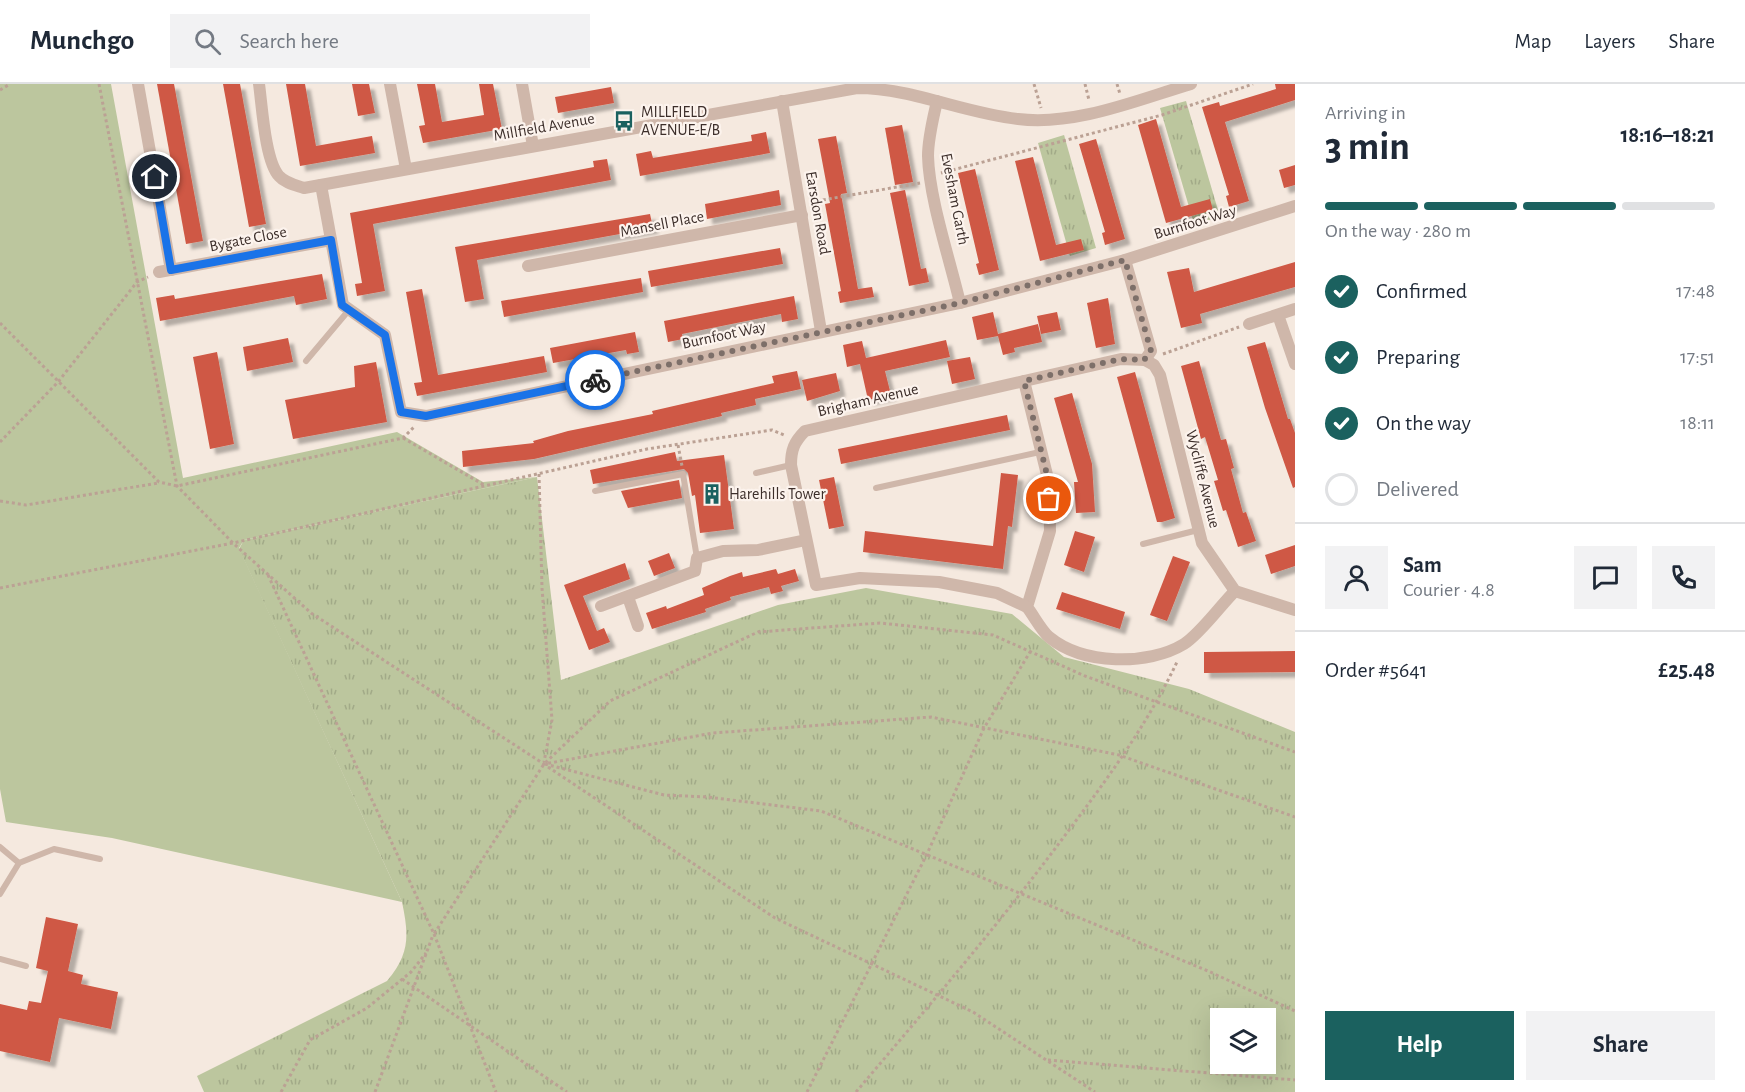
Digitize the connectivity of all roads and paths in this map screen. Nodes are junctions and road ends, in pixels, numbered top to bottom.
1 (10, 84) edge
2 (99, 84) edge
3 (138, 84) edge
4 (259, 84) edge
5 (390, 84) edge
6 (522, 84) edge
7 (1034, 84) edge
8 (1085, 84) edge
9 (1191, 84) edge
10 (1253, 84) edge
11 (856, 86) edge
12 (0, 90) edge
13 (782, 100) junction
14 (938, 101) junction
15 (1092, 112) junction
16 (1043, 119) junction
17 (533, 146) junction
18 (406, 169) junction
19 (931, 181) junction
20 (321, 185) junction
21 (1295, 206) edge
22 (801, 209) junction
23 (331, 240) junction
24 (1125, 260) junction
25 (528, 266) dead end
26 (137, 282) junction
27 (960, 303) junction
28 (1295, 309) edge
29 (349, 310) junction
30 (1278, 315) junction
31 (0, 323) edge
32 (1249, 324) joint
33 (821, 331) junction
34 (1144, 360) junction
35 (306, 361) dead end
36 (1295, 364) edge
37 (1024, 381) junction
38 (58, 382) junction
39 (426, 416) junction
40 (403, 438) junction
41 (795, 440) junction
42 (0, 442) edge
43 (678, 445) junction
44 (1040, 452) junction
45 (791, 465) junction
46 (756, 472) dead end
47 (539, 474) junction
48 (683, 474) junction
49 (159, 483) junction
50 (177, 486) junction
51 (485, 486) junction
52 (876, 488) dead end
53 (595, 491) dead end
54 (0, 501) edge
55 (1198, 530) junction
56 (806, 540) junction
57 (233, 543) junction
58 (1143, 544) dead end
59 (697, 558) junction
60 (268, 574) junction
61 (0, 588) edge
62 (1234, 591) junction
63 (628, 597) junction
64 (601, 606) dead end
65 (1027, 607) junction
66 (1295, 610) edge
67 (638, 626) dead end
68 (1185, 644) junction
69 (1030, 652) junction
70 (1158, 702) junction
71 (984, 728) junction
72 (1295, 752) edge
73 (1124, 756) junction
74 (544, 764) junction
75 (1295, 817) edge
76 (0, 847) edge
77 (927, 854) junction
78 (100, 859) dead end
79 (19, 863) junction
80 (0, 894) edge
81 (1022, 894) junction
82 (434, 933) junction
83 (426, 953) junction
84 (0, 959) edge
85 (872, 964) junction
86 (26, 966) dead end
87 (402, 979) junction
88 (414, 987) junction
89 (938, 995) junction
90 (1295, 1011) edge
91 (471, 1028) junction
92 (1047, 1060) junction
93 (1295, 1080) edge
94 (281, 1092) edge
95 (375, 1092) edge
96 (496, 1092) edge
97 (567, 1092) edge
98 (807, 1092) edge
99 (856, 1092) edge
100 (1095, 1092) edge

1 - 12 path
2 - 26 path
3 - 23 street, Bygate Close
4 - 20 street, Millfield Avenue
5 - 18 street
6 - 17 street
7 - 16 path
8 - 15 path
9 - 15 street, Millfield Avenue
10 - 19 path
11 - 13 street, Millfield Avenue
11 - 14 street, Millfield Avenue
13 - 17 street, Millfield Avenue
13 - 22 street, Earsdon Road
14 - 16 street, Millfield Avenue
14 - 19 street, Evesham Garth
15 - 16 street, Millfield Avenue
17 - 18 street, Millfield Avenue
18 - 20 street, Millfield Avenue
19 - 22 path
19 - 27 street, Evesham Garth
20 - 23 street
21 - 24 street, Burnfoot Way
22 - 25 street, Mansell Place
22 - 33 street, Earsdon Road
23 - 29 street
24 - 27 street, Burnfoot Way
24 - 34 street
26 - 38 path
26 - 50 path
27 - 33 street, Burnfoot Way
28 - 30 street
29 - 35 lane
29 - 39 street
30 - 32 street
30 - 36 street
31 - 38 path
32 - 34 path
33 - 39 street, Burnfoot Way
34 - 37 street, Brigham Avenue
34 - 55 street, Wycliffe Avenue
37 - 41 street, Brigham Avenue
37 - 44 street
38 - 42 path
38 - 49 path
39 - 40 path
40 - 50 path
40 - 51 path
41 - 43 path
41 - 45 street
43 - 47 path
43 - 48 path
44 - 52 lane
44 - 65 street
45 - 46 lane
45 - 56 street
47 - 51 path
47 - 74 path
48 - 53 lane
48 - 59 lane
49 - 50 path
49 - 54 path
50 - 57 path
51 - 57 path
55 - 58 lane
55 - 62 street, Wycliffe Avenue
56 - 59 street
56 - 65 street
57 - 60 path
57 - 61 path
59 - 63 street
60 - 74 path
60 - 82 path
62 - 66 street
62 - 68 street
63 - 64 street
63 - 67 street
65 - 68 street
68 - 70 path
69 - 70 path
69 - 71 path
69 - 74 path
70 - 72 path
70 - 73 path
71 - 73 path
71 - 74 path
71 - 77 path
73 - 75 path
73 - 81 path
74 - 77 path
74 - 82 path
74 - 85 path
76 - 79 lane
77 - 81 path
77 - 85 path
78 - 79 lane
79 - 80 lane
81 - 89 path
81 - 90 path
82 - 83 path
82 - 91 path
83 - 87 path
83 - 88 path
84 - 86 lane
85 - 89 path
85 - 98 path
87 - 88 path
87 - 94 path
88 - 91 path
88 - 95 path
89 - 92 path
89 - 99 path
91 - 96 path
91 - 97 path
92 - 93 path
92 - 100 path

